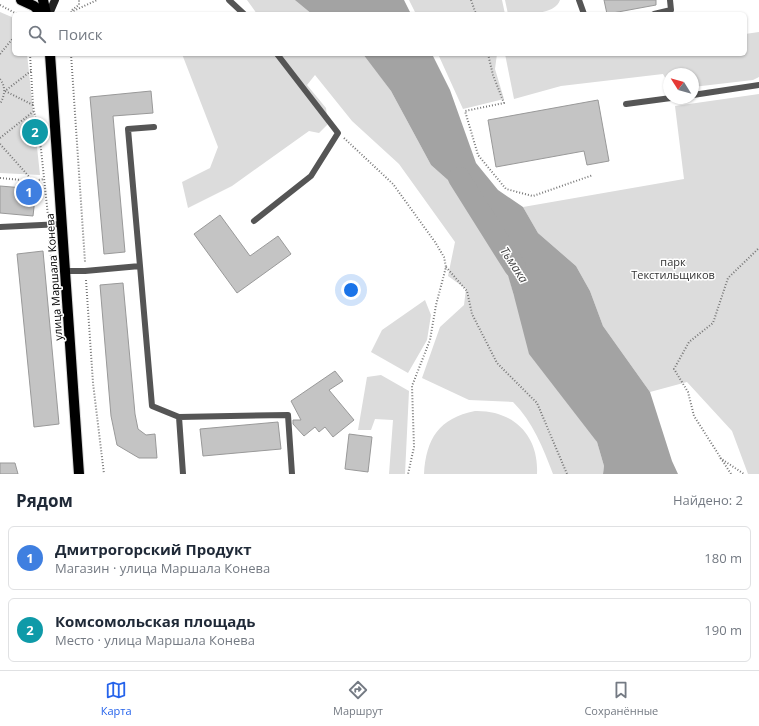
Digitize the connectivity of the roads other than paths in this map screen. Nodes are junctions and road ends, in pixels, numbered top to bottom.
1 (43, 0) edge
2 (55, 0) edge
3 (229, 0) edge
4 (579, 0) edge
5 (670, 0) edge
6 (23, 1) edge
7 (40, 12) edge
8 (47, 12) edge
9 (49, 12) edge
10 (242, 12) edge
11 (583, 12) edge
12 (662, 12) edge
13 (50, 56) edge
14 (279, 56) edge
15 (759, 85) edge
16 (699, 94) edge
17 (663, 99) edge
18 (626, 104) dead end
19 (154, 127) dead end
20 (254, 221) dead end
21 (62, 224) junction
22 (0, 227) edge
23 (140, 266) junction
24 (66, 271) junction
25 (180, 417) junction
26 (79, 474) edge
27 (183, 474) edge
28 (292, 474) edge

1 - 8 main road
2 - 9 main road
3 - 10 lane
4 - 11 lane
5 - 12 lane
6 - 7 main road
13 - 21 main road, улица Маршала Конева
14 - 20 lane
15 - 16 lane
17 - 18 lane
19 - 23 lane
21 - 22 lane
21 - 24 main road, улица Маршала Конева
23 - 24 lane
23 - 25 lane
24 - 26 main road, улица Маршала Конева
25 - 27 lane
25 - 28 lane

